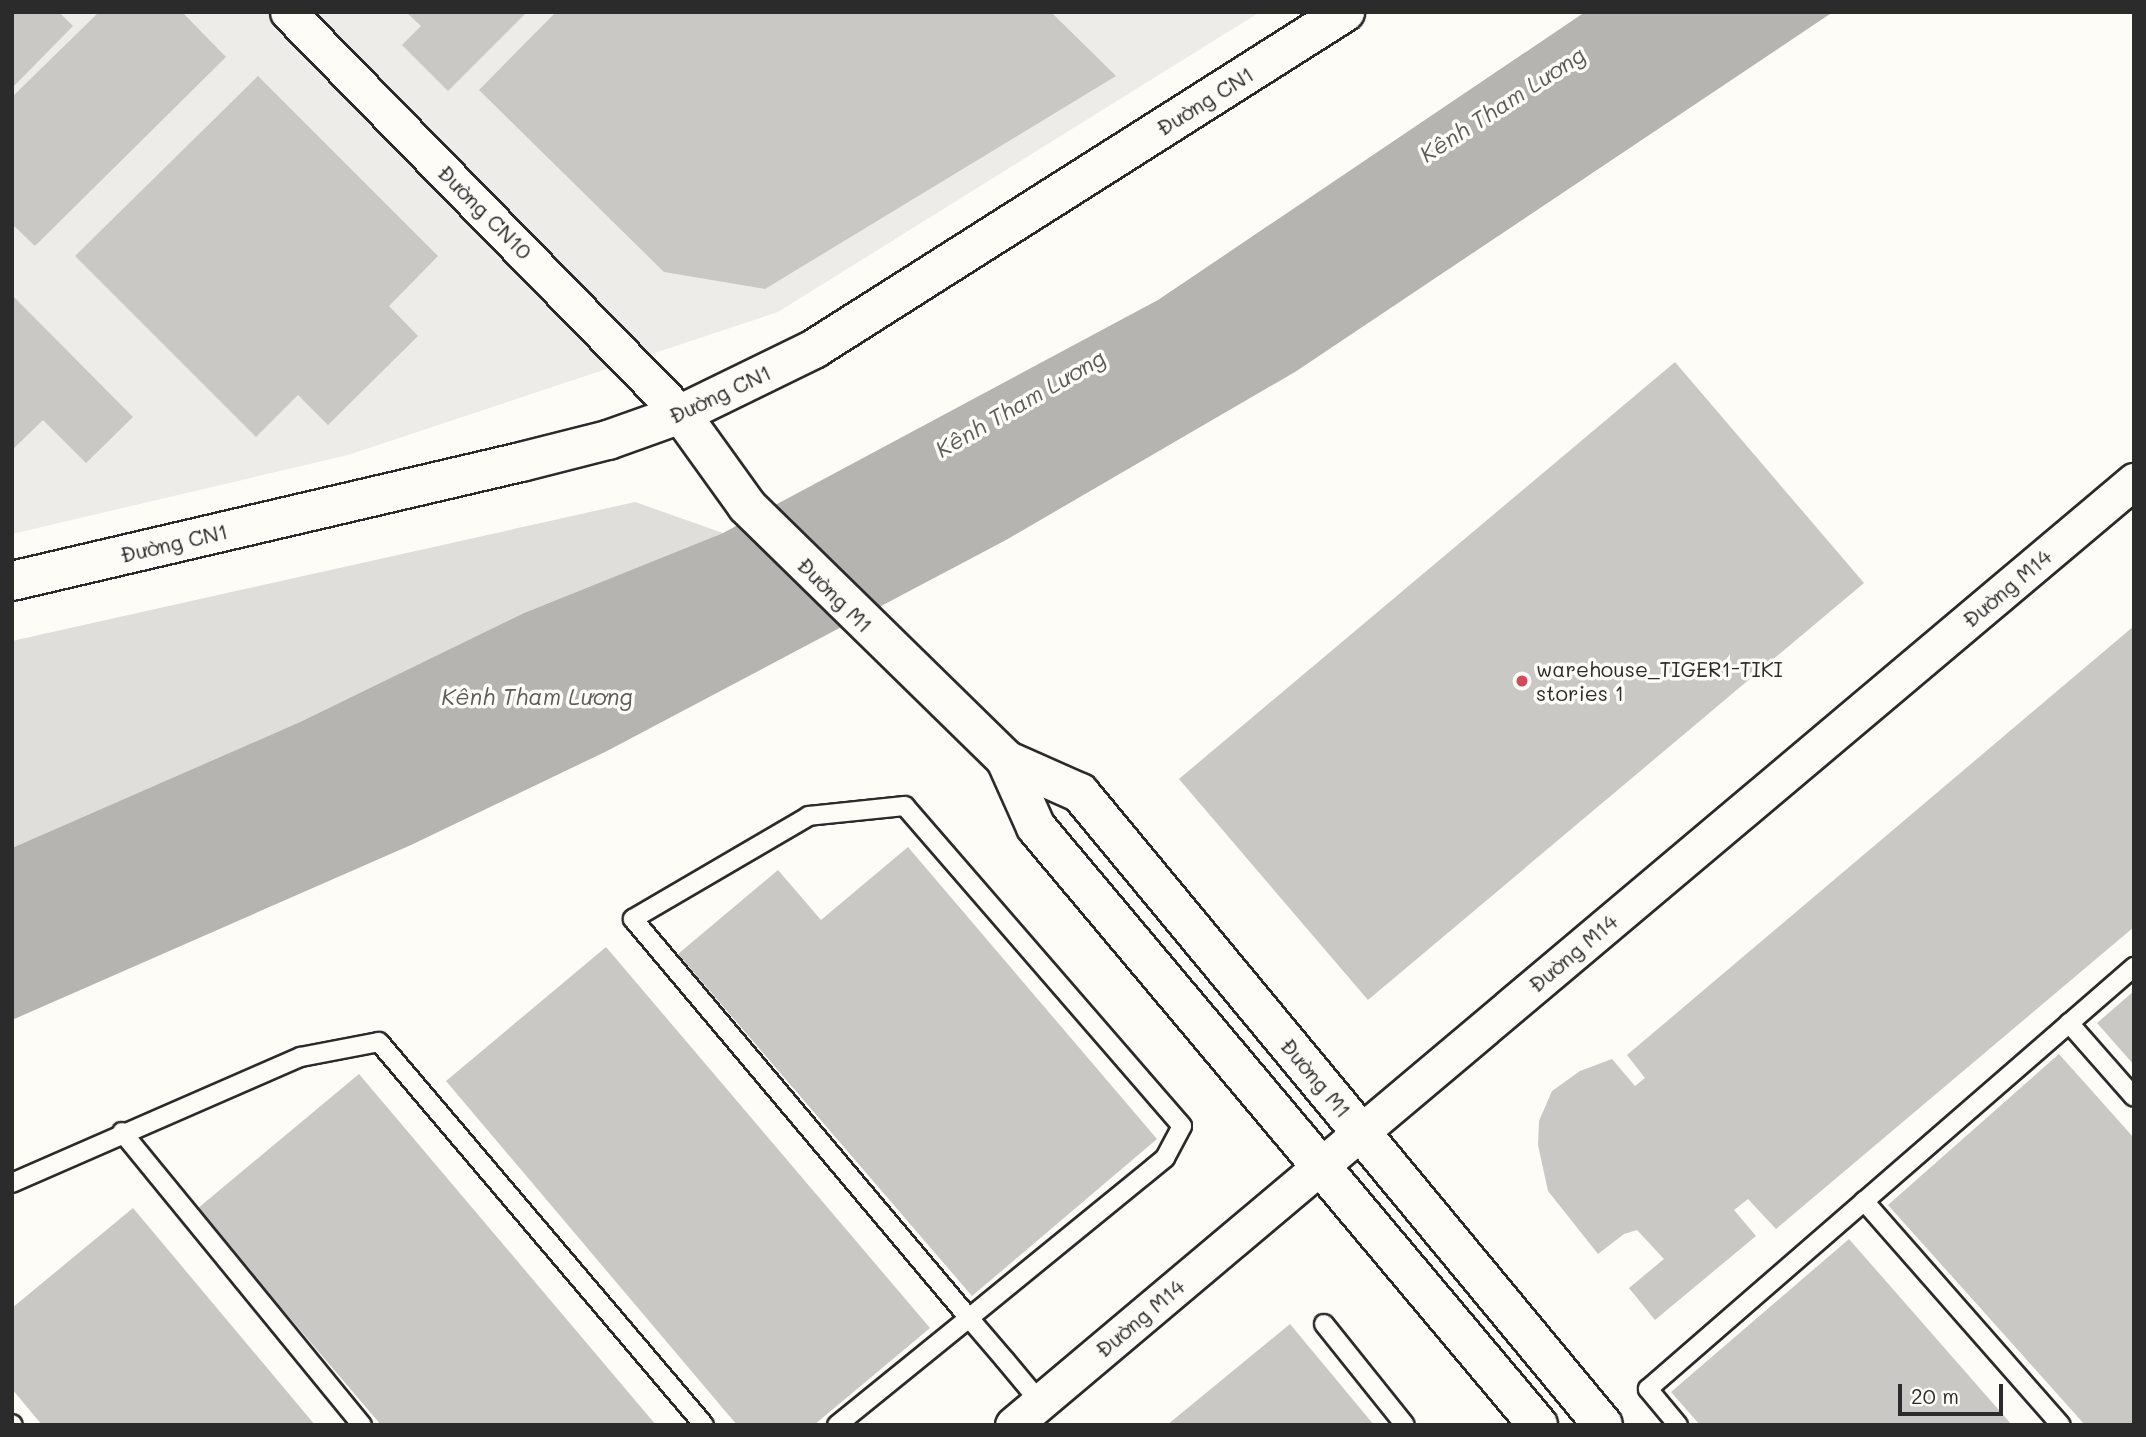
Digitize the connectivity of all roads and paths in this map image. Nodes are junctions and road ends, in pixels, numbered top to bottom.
1 (288, 12) edge
2 (1345, 12) edge
3 (681, 414) junction
4 (2134, 481) edge
5 (12, 581) edge
6 (1006, 760) junction
7 (2134, 967) edge
8 (2068, 1023) junction
9 (2134, 1097) edge
10 (122, 1132) junction
11 (1361, 1132) junction
12 (1321, 1166) junction
13 (12, 1183) edge
14 (1864, 1201) junction
15 (970, 1318) junction
16 (1324, 1324) dead end
17 (1040, 1402) junction
18 (362, 1425) edge
19 (704, 1425) edge
20 (837, 1425) edge
21 (1013, 1425) edge
22 (1405, 1425) edge
23 (1538, 1425) edge
24 (1603, 1425) edge
25 (1678, 1425) edge
26 (2061, 1425) edge

1 - 3 street, Đường CN10
2 - 3 street, Đường CN1
3 - 5 street, Đường CN1
3 - 6 street, Đường M1
4 - 11 street, Đường M14
6 - 11 street, Đường M1
6 - 12 street, Đường M1
7 - 8 lane
8 - 9 lane
8 - 14 lane
10 - 13 lane
10 - 18 lane
10 - 19 lane
11 - 12 street, Đường M14
11 - 24 street, Đường M1
12 - 17 street, Đường M14
12 - 23 street, Đường M1
14 - 25 lane
14 - 26 lane
15 - 15 lane
15 - 17 lane
15 - 20 lane
16 - 22 lane
17 - 21 street, Đường M14

